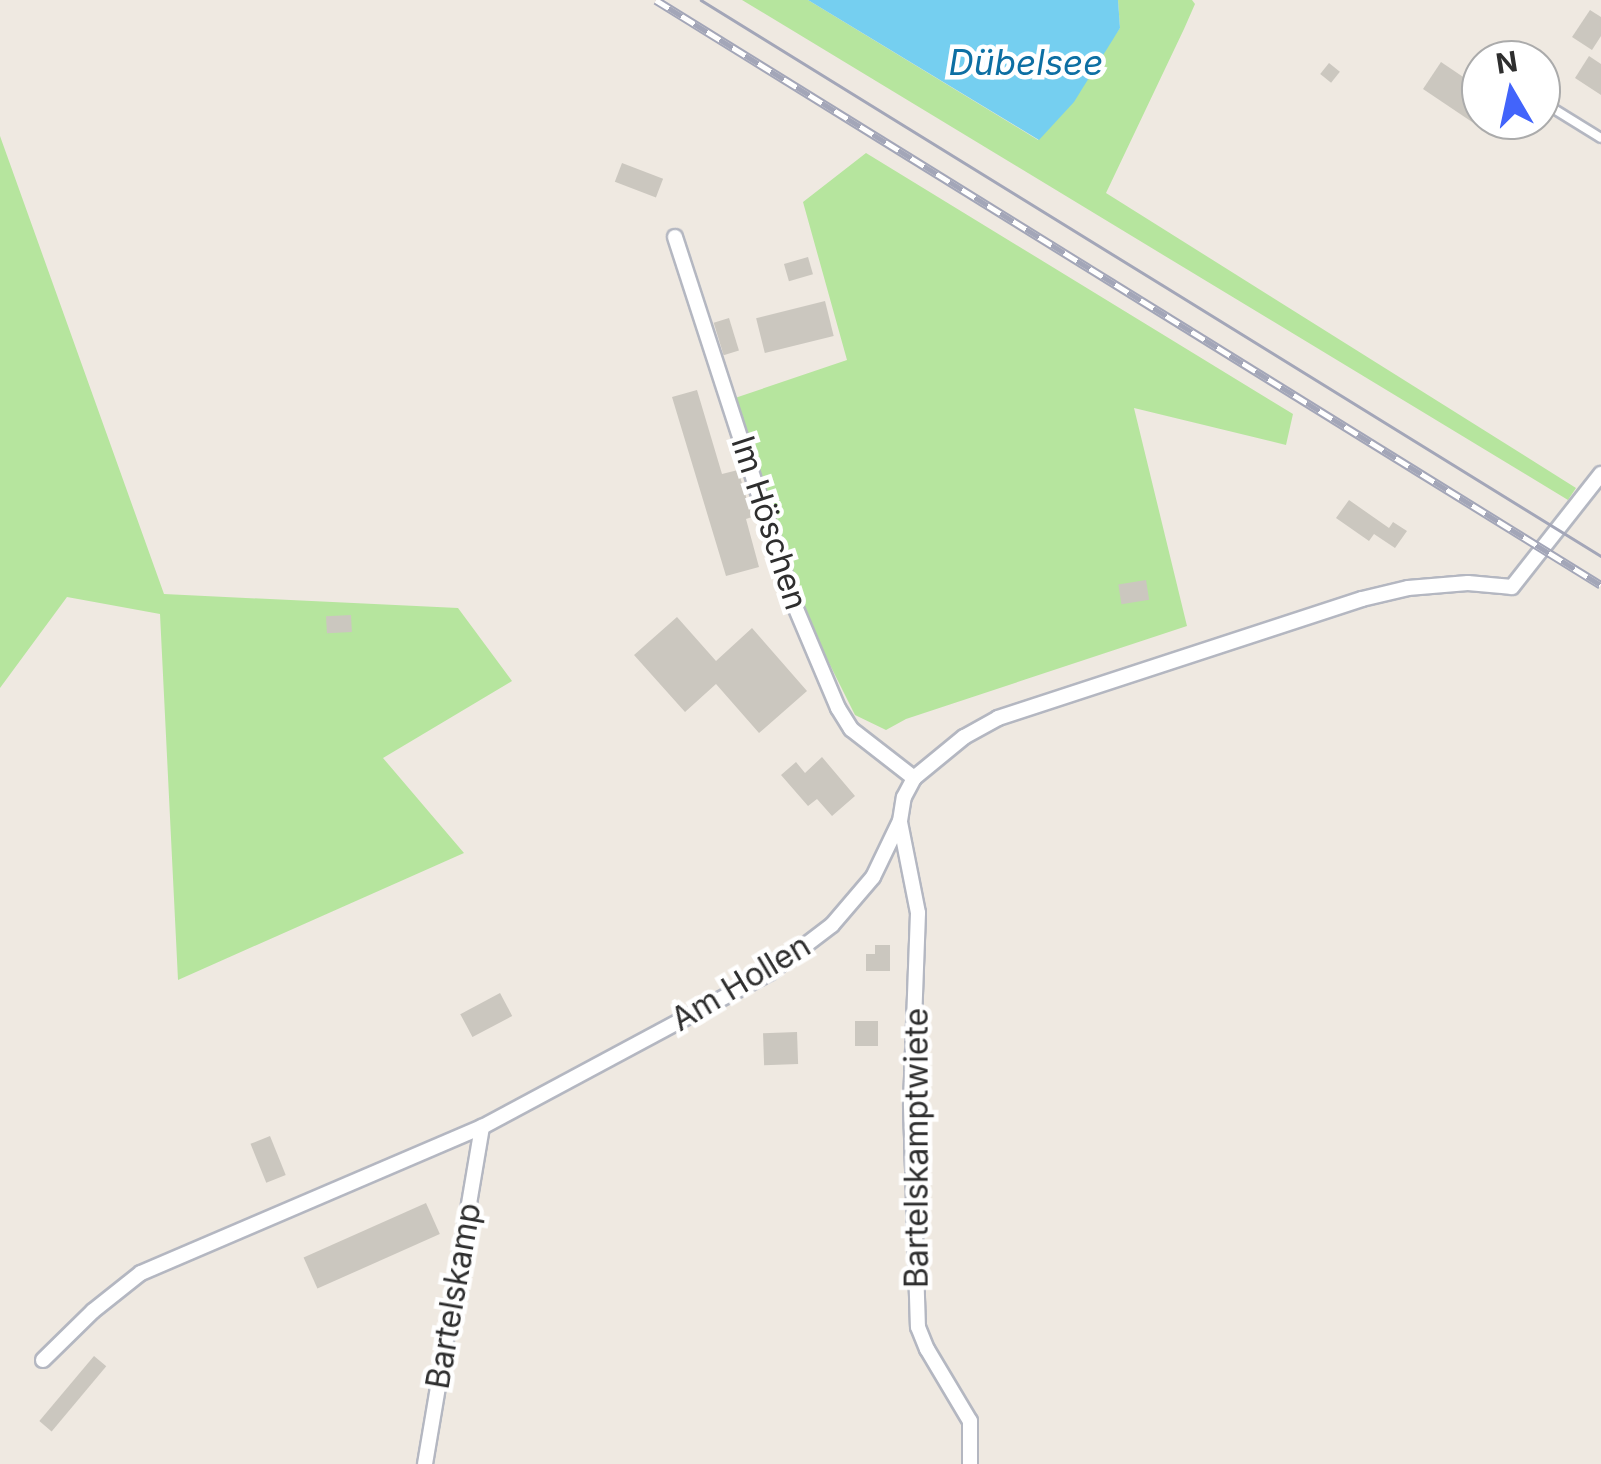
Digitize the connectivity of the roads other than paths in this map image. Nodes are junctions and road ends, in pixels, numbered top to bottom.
1 (1561, 113) edge
2 (1601, 138) edge
3 (676, 236) dead end
4 (1601, 474) edge
5 (914, 778) junction
6 (900, 821) junction
7 (482, 1127) junction
8 (43, 1360) dead end
9 (425, 1464) edge
10 (970, 1464) edge

1 - 2 lane
3 - 5 street, Im Höschen
4 - 5 street
5 - 6 street, Am Hollen
6 - 7 street, Am Hollen
6 - 10 street, Bartelskamptwiete
7 - 8 street, Am Hollen
7 - 9 street, Bartelskamp

